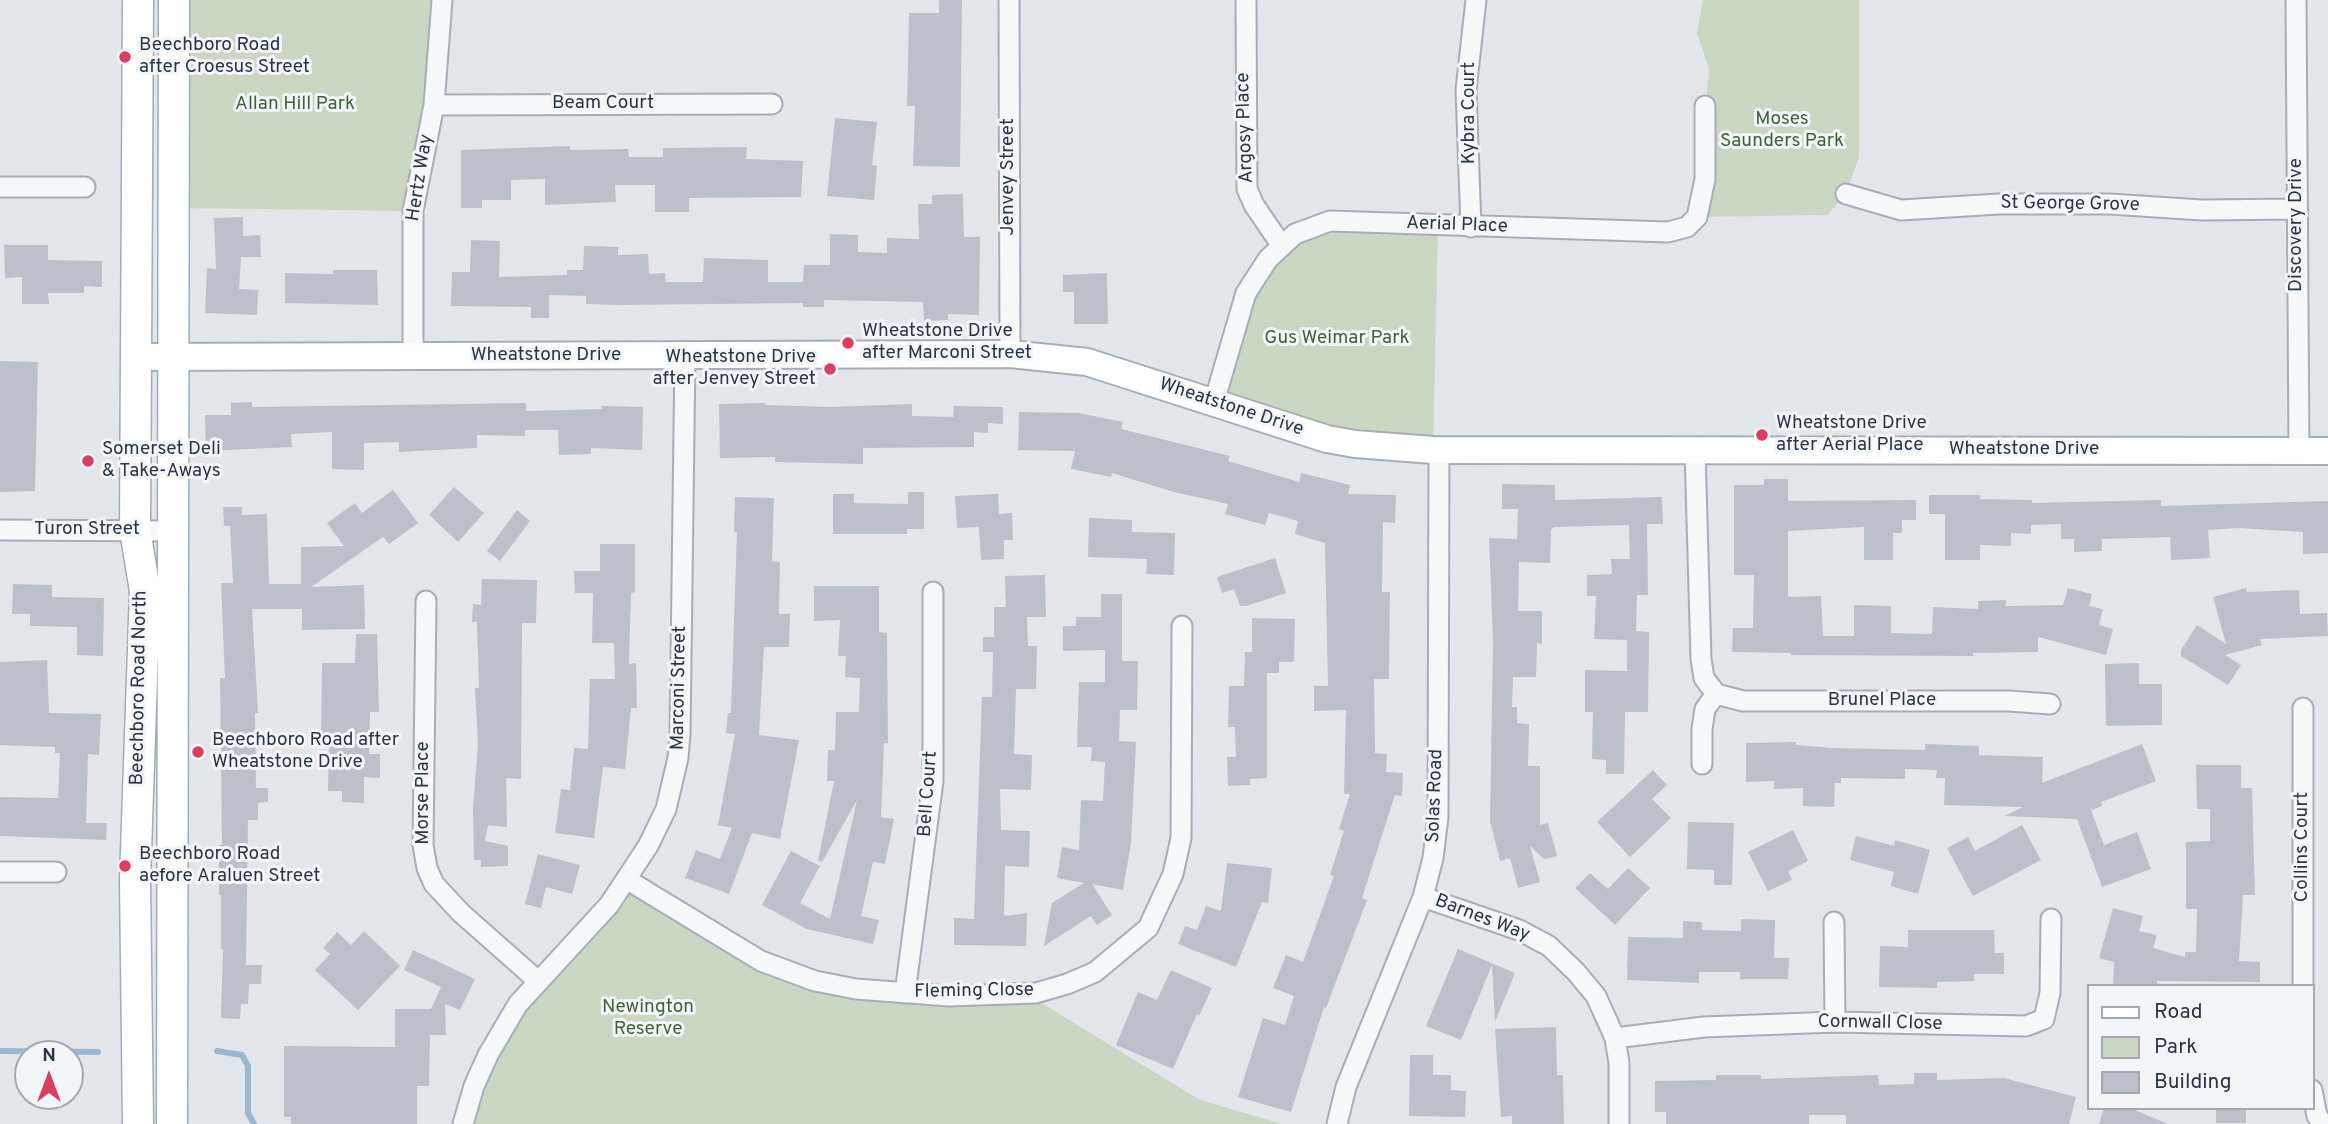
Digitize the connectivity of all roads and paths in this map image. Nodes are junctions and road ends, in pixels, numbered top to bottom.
1 (138, 0) edge
2 (174, 0) edge
3 (442, 0) edge
4 (1009, 0) edge
5 (1246, 0) edge
6 (1476, 0) edge
7 (2296, 0) edge
8 (772, 104) dead end
9 (434, 105) junction
10 (1706, 106) dead end
11 (0, 187) edge
12 (85, 187) dead end
13 (1846, 194) dead end
14 (2297, 209) junction
15 (1471, 227) junction
16 (1282, 246) junction
17 (1010, 354) junction
18 (685, 355) junction
19 (413, 356) junction
20 (137, 357) junction
21 (173, 357) junction
22 (1214, 402) junction
23 (1440, 450) junction
24 (1695, 450) junction
25 (2299, 450) junction
26 (2328, 450) edge
27 (0, 530) edge
28 (135, 530) junction
29 (174, 531) junction
30 (933, 593) dead end
31 (426, 601) dead end
32 (1182, 626) dead end
33 (1716, 694) junction
34 (2050, 705) dead end
35 (2303, 708) dead end
36 (1703, 764) dead end
37 (0, 872) edge
38 (56, 872) dead end
39 (626, 879) junction
40 (1423, 897) junction
41 (2051, 919) dead end
42 (1834, 922) dead end
43 (537, 981) junction
44 (2303, 984) edge
45 (905, 993) junction
46 (1835, 1022) junction
47 (1615, 1038) junction
48 (2314, 1100) edge
49 (138, 1124) edge
50 (172, 1124) edge
51 (463, 1124) edge
52 (1337, 1124) edge
53 (1619, 1124) edge
54 (2323, 1124) edge

1 - 20 main road, Beechboro Road North
2 - 21 main road, Beechboro Road North
3 - 9 street, Hertz Way
4 - 17 street, Jenvey Street
5 - 16 street, Argosy Place
6 - 15 street, Kybra Court
7 - 14 street, Discovery Drive
8 - 9 street, Beam Court
9 - 19 street, Hertz Way
10 - 15 street, Aerial Place
11 - 12 street
13 - 14 street, St George Grove
14 - 25 street, Discovery Drive
15 - 16 street, Aerial Place
16 - 22 street, Aerial Place
17 - 18 street, Wheatstone Drive
17 - 22 street, Wheatstone Drive
18 - 19 street, Wheatstone Drive
18 - 39 street, Marconi Street
19 - 21 street, Wheatstone Drive
20 - 21 street, Wheatstone Drive
20 - 28 main road, Beechboro Road North
21 - 29 main road, Beechboro Road North
22 - 23 street, Wheatstone Drive
23 - 24 street, Wheatstone Drive
23 - 40 street, Solas Road
24 - 25 street, Wheatstone Drive
24 - 33 street
25 - 26 street, Wheatstone Drive
27 - 28 street, Turon Street
28 - 29 street, Turon Street
28 - 49 main road, Beechboro Road North
29 - 50 main road, Beechboro Road North
30 - 45 street, Bell Court
31 - 43 street, Morse Place
32 - 45 street, Fleming Close
33 - 34 street, Brunel Place
33 - 36 street
35 - 44 street, Collins Court
37 - 38 street
39 - 43 street, Marconi Street
39 - 45 street, Fleming Close
40 - 47 street, Barnes Way
40 - 52 street, Solas Road
41 - 46 street, Cornwall Close
42 - 46 street
43 - 51 street, Marconi Street
46 - 47 street, Cornwall Close
47 - 53 street, Barnes Way
48 - 54 street

